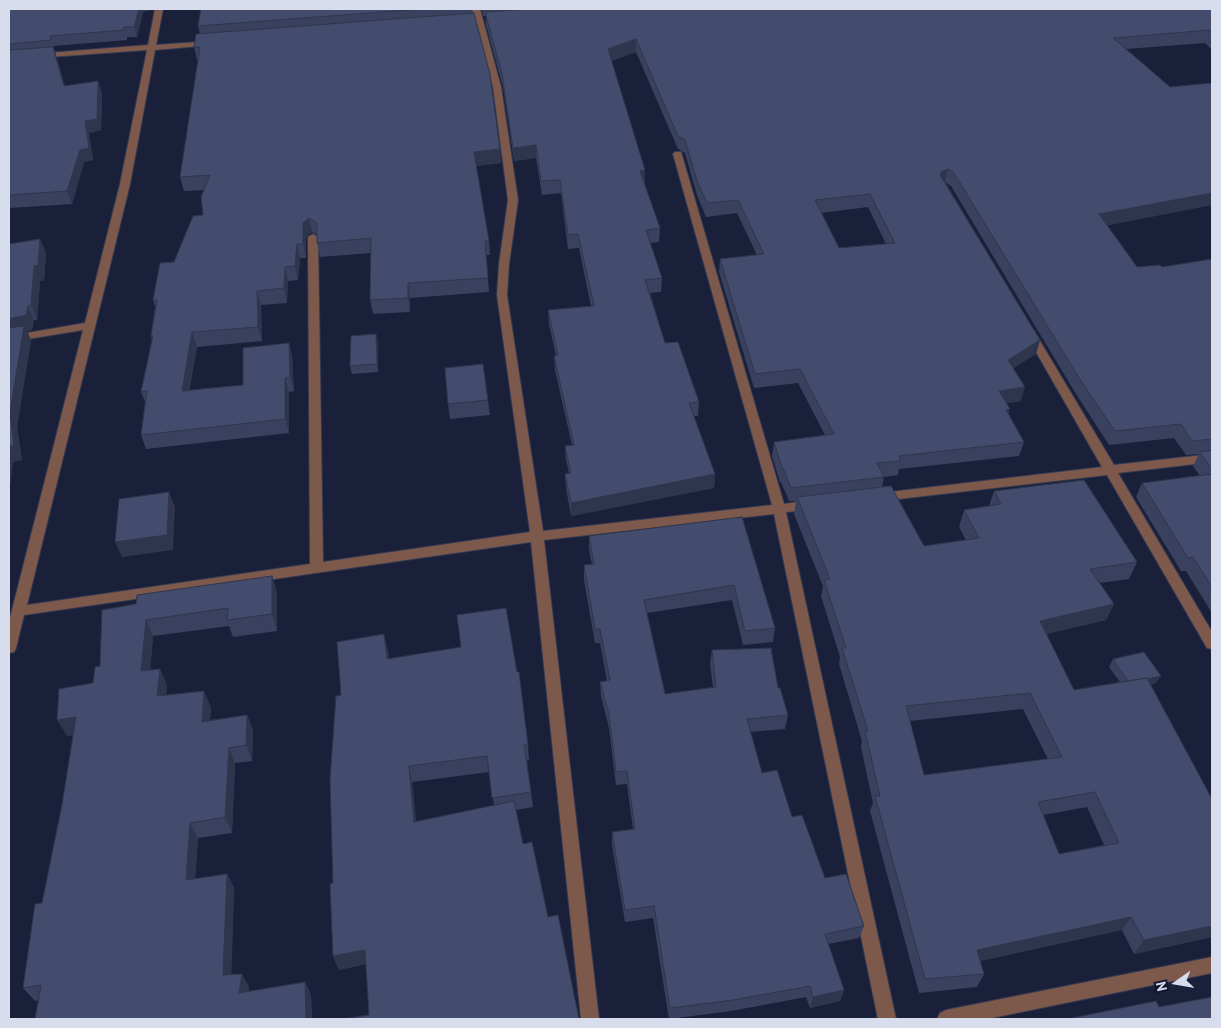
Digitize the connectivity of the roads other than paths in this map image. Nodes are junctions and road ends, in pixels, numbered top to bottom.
1 (159, 9) edge
2 (478, 18) edge
3 (218, 42) edge
4 (150, 48) junction
5 (9, 58) edge
6 (678, 154) dead end
7 (313, 237) edge
8 (1025, 324) edge
9 (89, 326) junction
10 (9, 339) edge
11 (1212, 458) edge
12 (1112, 469) junction
13 (867, 498) edge
14 (828, 503) edge
15 (780, 509) junction
16 (537, 536) junction
17 (317, 568) junction
18 (18, 611) junction
19 (1212, 644) edge
20 (9, 648) edge
21 (1212, 965) edge
22 (590, 1019) edge
23 (887, 1019) edge
24 (946, 1019) edge

1 - 4 street
2 - 16 street
3 - 4 street
4 - 5 street
4 - 9 street
6 - 15 street
7 - 17 street
8 - 12 street
9 - 10 street
9 - 18 street
11 - 12 street
12 - 13 street
12 - 19 street
14 - 15 street
15 - 16 street
15 - 23 street
16 - 17 street
16 - 22 street
17 - 18 street
18 - 20 street
21 - 24 street

